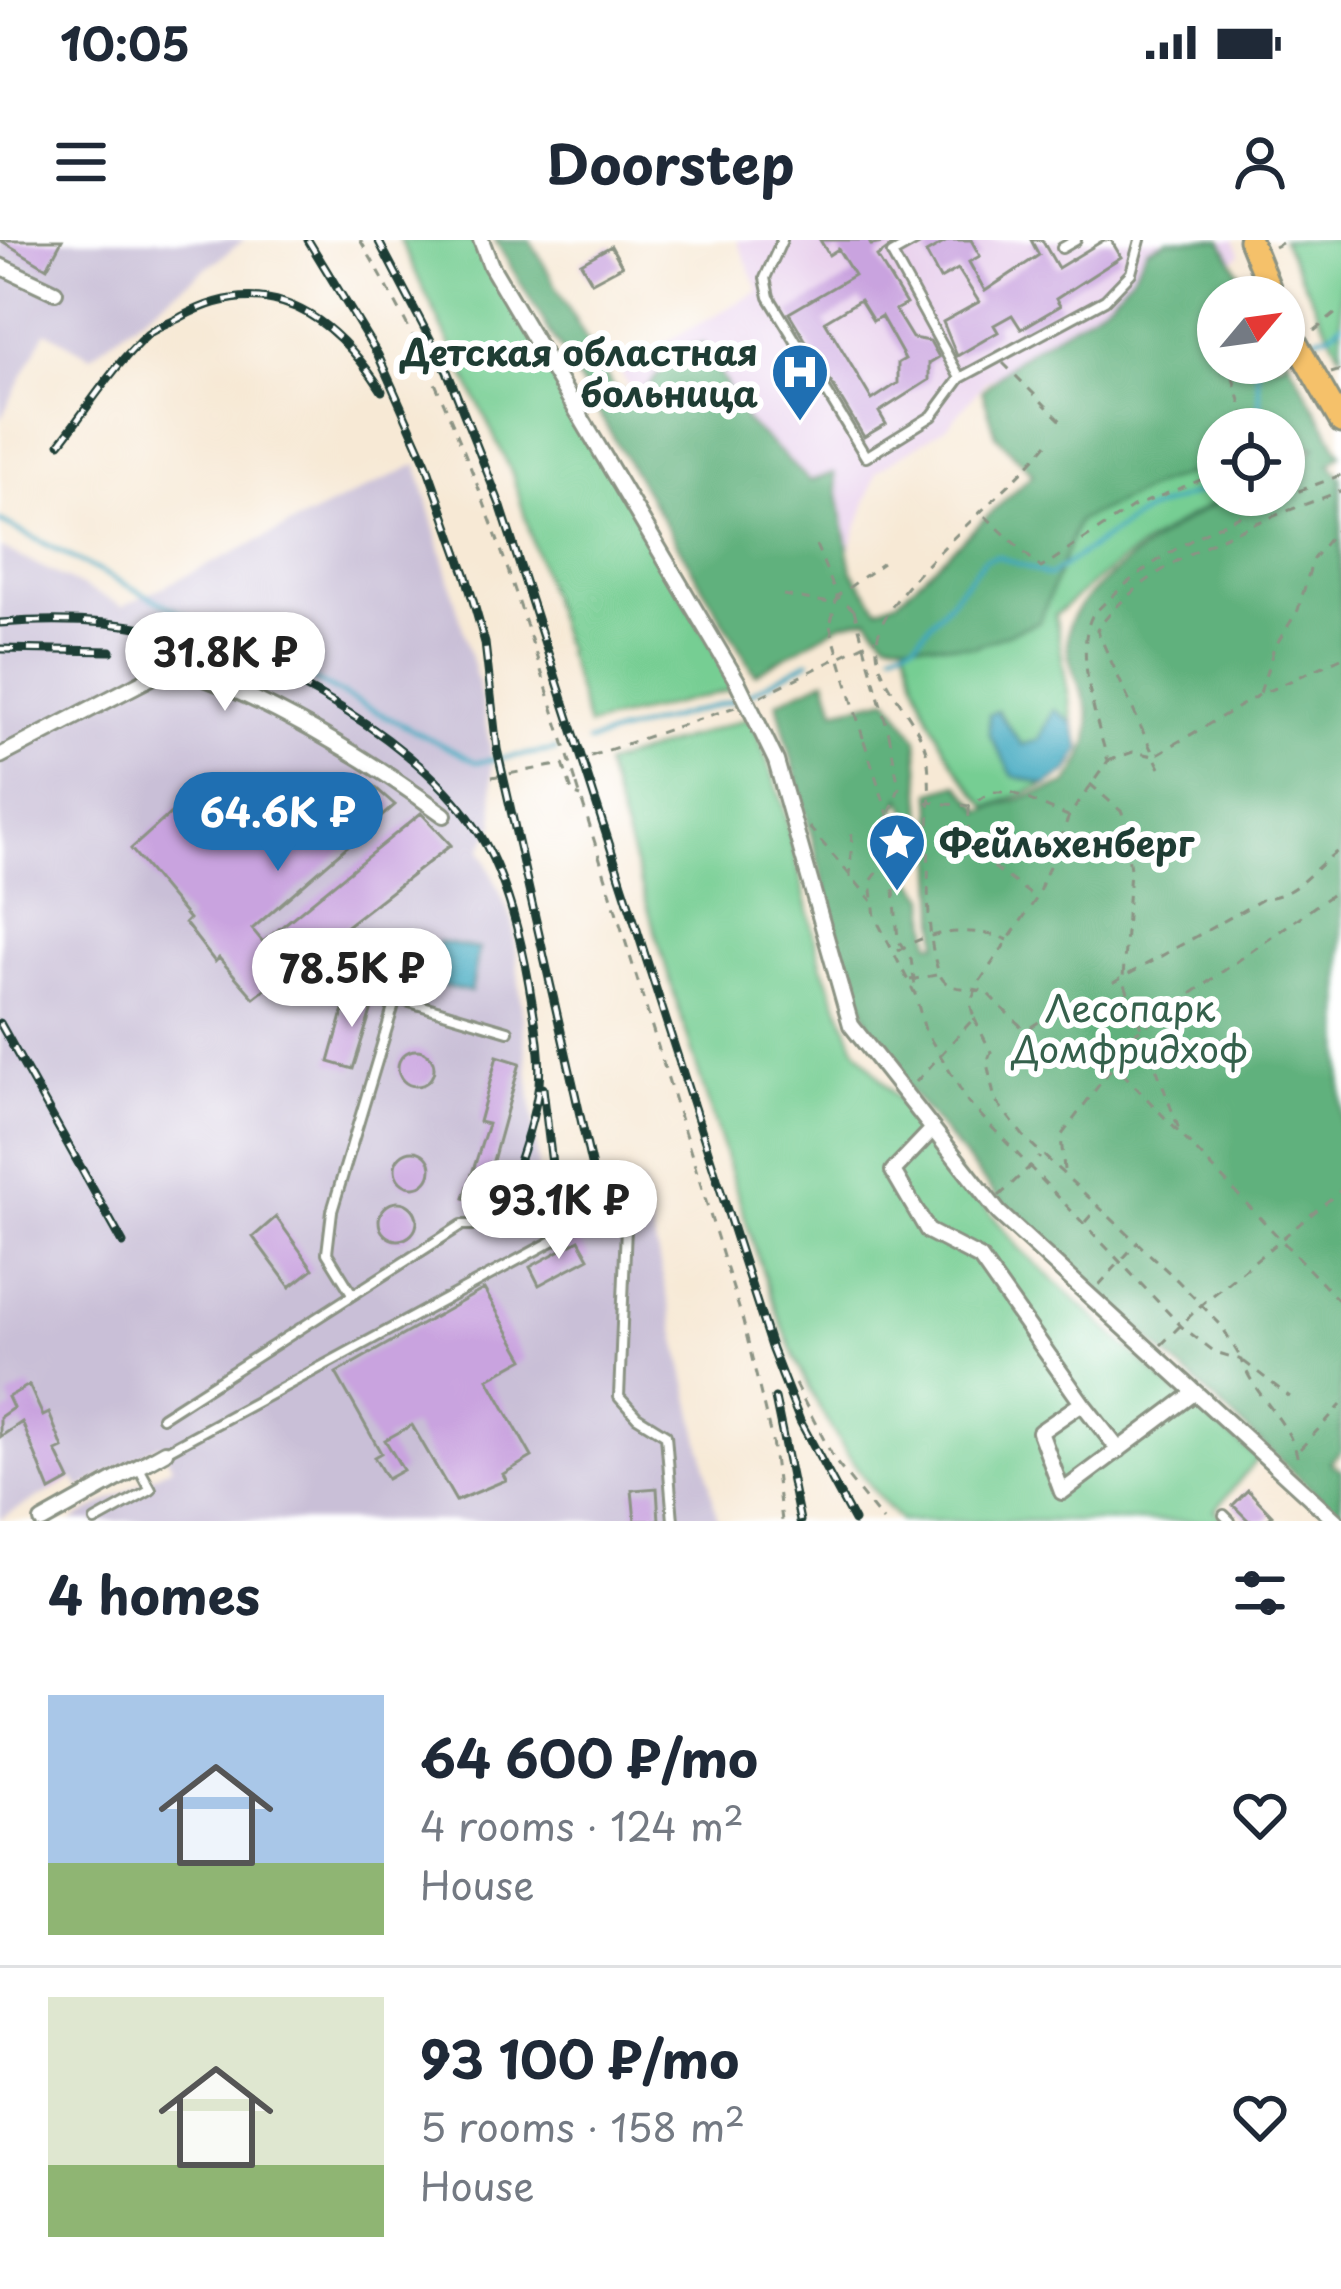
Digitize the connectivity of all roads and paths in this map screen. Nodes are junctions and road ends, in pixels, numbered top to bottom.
1 (361, 240) edge
2 (482, 240) edge
3 (782, 240) edge
4 (917, 240) edge
5 (1076, 240) edge
6 (1141, 240) edge
7 (1250, 240) edge
8 (1062, 248) dead end
9 (0, 266) edge
10 (1265, 276) edge
11 (55, 292) dead end
12 (1341, 309) edge
13 (1315, 331) dead end
14 (1305, 359) edge
15 (1007, 369) dead end
16 (960, 379) junction
17 (1341, 422) edge
18 (1065, 425) dead end
19 (1047, 444) dead end
20 (1341, 476) edge
21 (1197, 481) edge
22 (1341, 491) edge
23 (1341, 501) edge
24 (983, 514) junction
25 (816, 545) dead end
26 (883, 563) dead end
27 (783, 595) dead end
28 (836, 596) junction
29 (832, 604) junction
30 (877, 638) junction
31 (1341, 658) edge
32 (742, 693) junction
33 (1259, 695) junction
34 (0, 756) edge
35 (591, 756) dead end
36 (1154, 756) junction
37 (1108, 761) junction
38 (1160, 768) dead end
39 (492, 777) dead end
40 (1089, 782) junction
41 (581, 795) junction
42 (926, 802) junction
43 (969, 806) junction
44 (444, 815) dead end
45 (1069, 816) junction
46 (888, 817) junction
47 (794, 819) junction
48 (852, 829) dead end
49 (898, 845) junction
50 (1341, 849) edge
51 (930, 861) junction
52 (850, 880) junction
53 (1341, 888) edge
54 (893, 889) dead end
55 (1036, 899) junction
56 (873, 903) junction
57 (932, 936) junction
58 (1011, 937) junction
59 (898, 951) junction
60 (939, 974) junction
61 (917, 979) junction
62 (1124, 979) junction
63 (908, 980) junction
64 (1113, 983) dead end
65 (976, 988) junction
66 (915, 994) junction
67 (1065, 1005) dead end
68 (974, 1018) junction
69 (1142, 1027) junction
70 (1028, 1029) junction
71 (508, 1031) dead end
72 (1120, 1044) junction
73 (943, 1054) junction
74 (1104, 1055) junction
75 (1113, 1063) junction
76 (903, 1097) junction
77 (931, 1131) junction
78 (1180, 1134) junction
79 (1041, 1156) junction
80 (1029, 1169) junction
81 (1064, 1170) junction
82 (1341, 1190) edge
83 (990, 1202) junction
84 (1097, 1208) junction
85 (1084, 1224) junction
86 (560, 1237) dead end
87 (1281, 1241) junction
88 (1138, 1242) junction
89 (1122, 1263) junction
90 (351, 1292) junction
91 (1090, 1297) junction
92 (1210, 1301) junction
93 (1341, 1303) edge
94 (1201, 1305) junction
95 (1207, 1311) junction
96 (1182, 1327) junction
97 (1152, 1354) junction
98 (1242, 1360) junction
99 (795, 1384) dead end
100 (1194, 1393) junction
101 (1290, 1397) dead end
102 (1082, 1403) junction
103 (1341, 1405) edge
104 (163, 1417) dead end
105 (1119, 1450) junction
106 (1299, 1450) junction
107 (165, 1452) joint
108 (138, 1467) junction
109 (1299, 1486) junction
110 (42, 1521) edge
111 (95, 1521) edge
112 (673, 1521) edge
113 (782, 1521) edge
114 (883, 1521) edge
115 (1336, 1521) edge

1 - 41 path, bridge
2 - 32 street
3 - 16 lane
4 - 16 lane
5 - 8 lane
6 - 16 lane
7 - 10 main road
9 - 11 street
12 - 13 path
14 - 17 main road, bridge
15 - 18 path
19 - 24 path
20 - 37 path
21 - 24 path
22 - 36 path
23 - 33 path
24 - 30 path
25 - 28 path
26 - 28 path
27 - 29 path
28 - 29 path
28 - 46 path, bridge
29 - 46 path, bridge
30 - 32 path
30 - 42 path
31 - 33 path
32 - 35 path
32 - 47 street
33 - 36 path
34 - 44 street
36 - 37 path
36 - 38 path
37 - 40 path
39 - 41 path
40 - 45 path
40 - 62 path
41 - 113 path
42 - 43 path
42 - 51 path
43 - 45 path
43 - 55 path
45 - 55 path
46 - 49 path
47 - 52 path
47 - 76 street
48 - 52 path
49 - 51 path
49 - 56 path
50 - 62 path
51 - 57 path
52 - 56 path
53 - 69 path
54 - 59 path
55 - 58 path
56 - 59 path
57 - 58 path
57 - 59 path
57 - 60 path
58 - 65 path
59 - 61 path
59 - 63 path
60 - 61 path
60 - 65 path
61 - 63 path
61 - 66 path
62 - 64 path
62 - 69 path
63 - 66 path
65 - 68 path
65 - 70 path
66 - 73 path
67 - 70 path
68 - 73 path
68 - 79 path
69 - 72 path
69 - 78 path
70 - 74 path
71 - 90 lane
72 - 74 path
72 - 75 path
73 - 76 path
73 - 80 path
74 - 75 path
75 - 78 path
75 - 81 path
76 - 77 street
77 - 83 street
77 - 102 street
78 - 87 path
79 - 80 path
79 - 81 path
80 - 83 path
80 - 85 path
81 - 84 path
82 - 87 path
83 - 91 street
84 - 85 path
84 - 88 path
85 - 89 path
86 - 107 lane
87 - 92 path
87 - 93 path
88 - 89 path
88 - 94 path
89 - 91 path
89 - 96 path
90 - 104 lane
90 - 112 lane
91 - 97 street
92 - 94 path
92 - 95 path
94 - 95 path
94 - 96 path
95 - 98 path
96 - 97 path
96 - 98 path
97 - 100 street
98 - 101 path
98 - 106 path
99 - 114 path
100 - 105 street
100 - 109 street
102 - 105 street
102 - 105 street
103 - 106 path
106 - 109 path
107 - 108 street
108 - 110 street
108 - 111 lane
109 - 115 street

